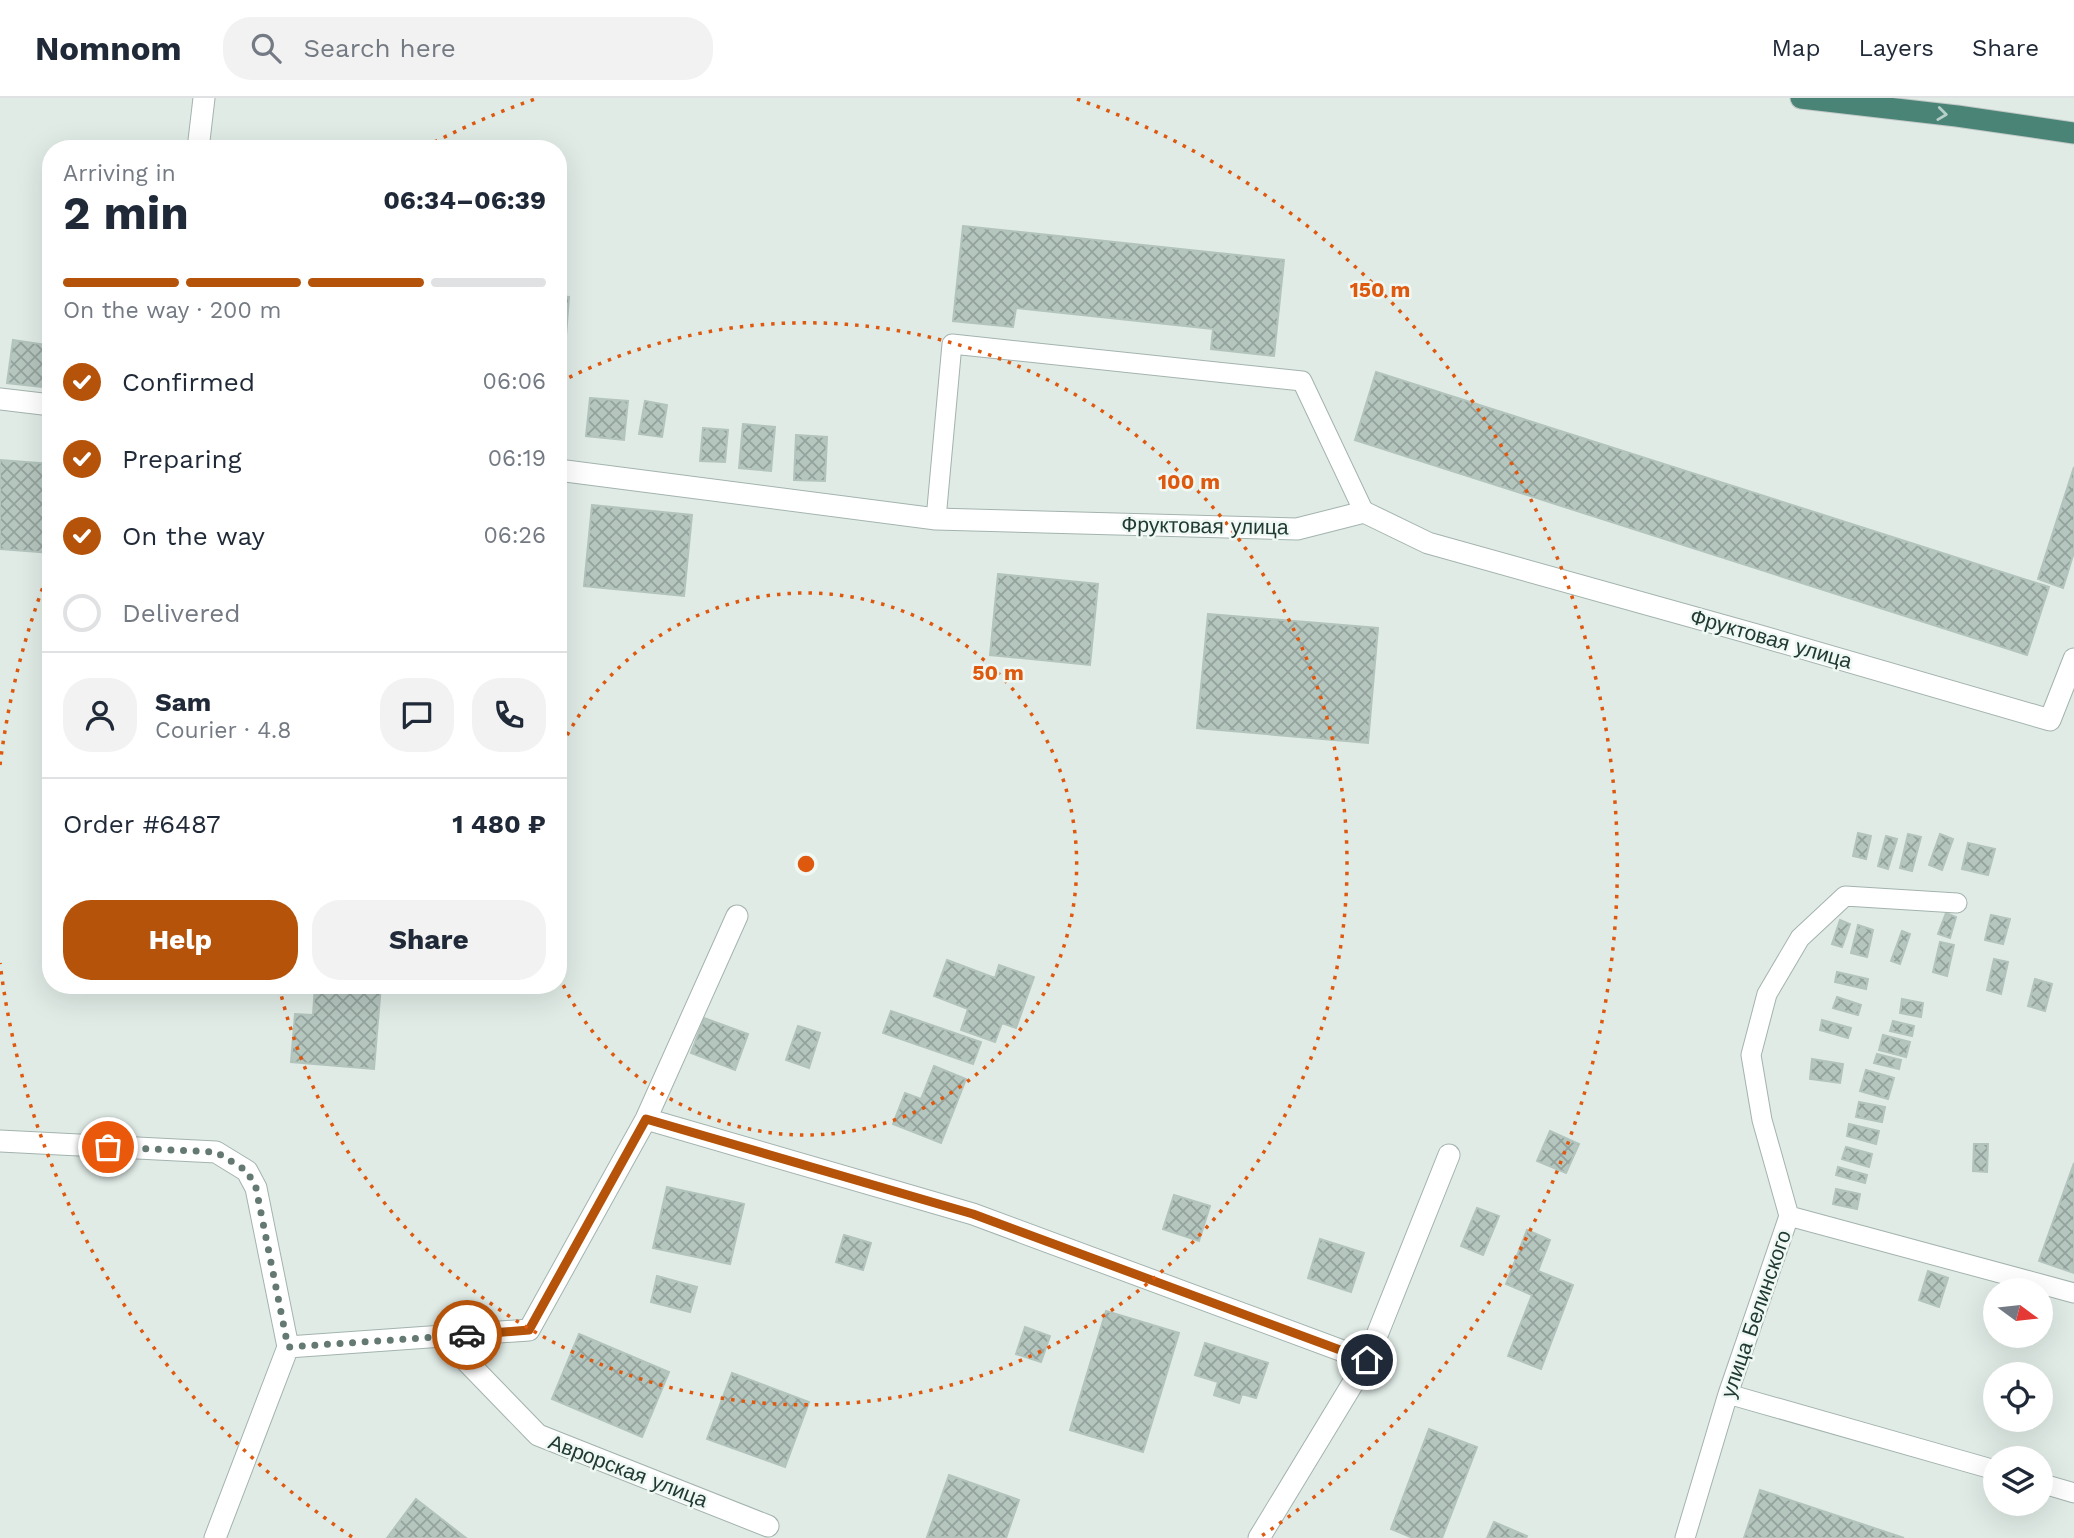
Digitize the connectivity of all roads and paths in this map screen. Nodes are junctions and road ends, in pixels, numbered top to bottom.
1 (204, 98) edge
2 (1801, 98) edge
3 (2074, 133) edge
4 (199, 140) edge
5 (0, 399) edge
6 (42, 404) edge
7 (567, 471) edge
8 (1364, 512) junction
9 (936, 519) junction
10 (2074, 659) edge
11 (1957, 903) dead end
12 (737, 916) dead end
13 (646, 1119) junction
14 (0, 1141) edge
15 (1449, 1156) dead end
16 (1789, 1216) junction
17 (2074, 1293) edge
18 (442, 1336) junction
19 (288, 1347) junction
20 (1367, 1360) junction
21 (1728, 1394) junction
22 (1983, 1467) edge
23 (2053, 1487) edge
24 (2074, 1493) edge
25 (768, 1526) dead end
26 (215, 1538) edge
27 (1259, 1538) edge
28 (1685, 1538) edge

1 - 4 street
2 -> 3 highway
5 - 6 street
7 - 9 street, Фруктовая улица
8 - 9 street, Фруктовая улица
8 - 9 lane
8 - 10 street, Фруктовая улица
11 - 16 lane, улица Белинского
12 - 13 street
13 - 18 street
13 - 20 street
14 - 19 street
15 - 20 street
16 - 17 lane
16 - 21 lane, улица Белинского
18 - 19 street
18 - 25 street, Аврорская улица
19 - 26 street
20 - 27 street
21 - 22 lane
21 - 28 lane, улица Белинского
23 - 24 lane

